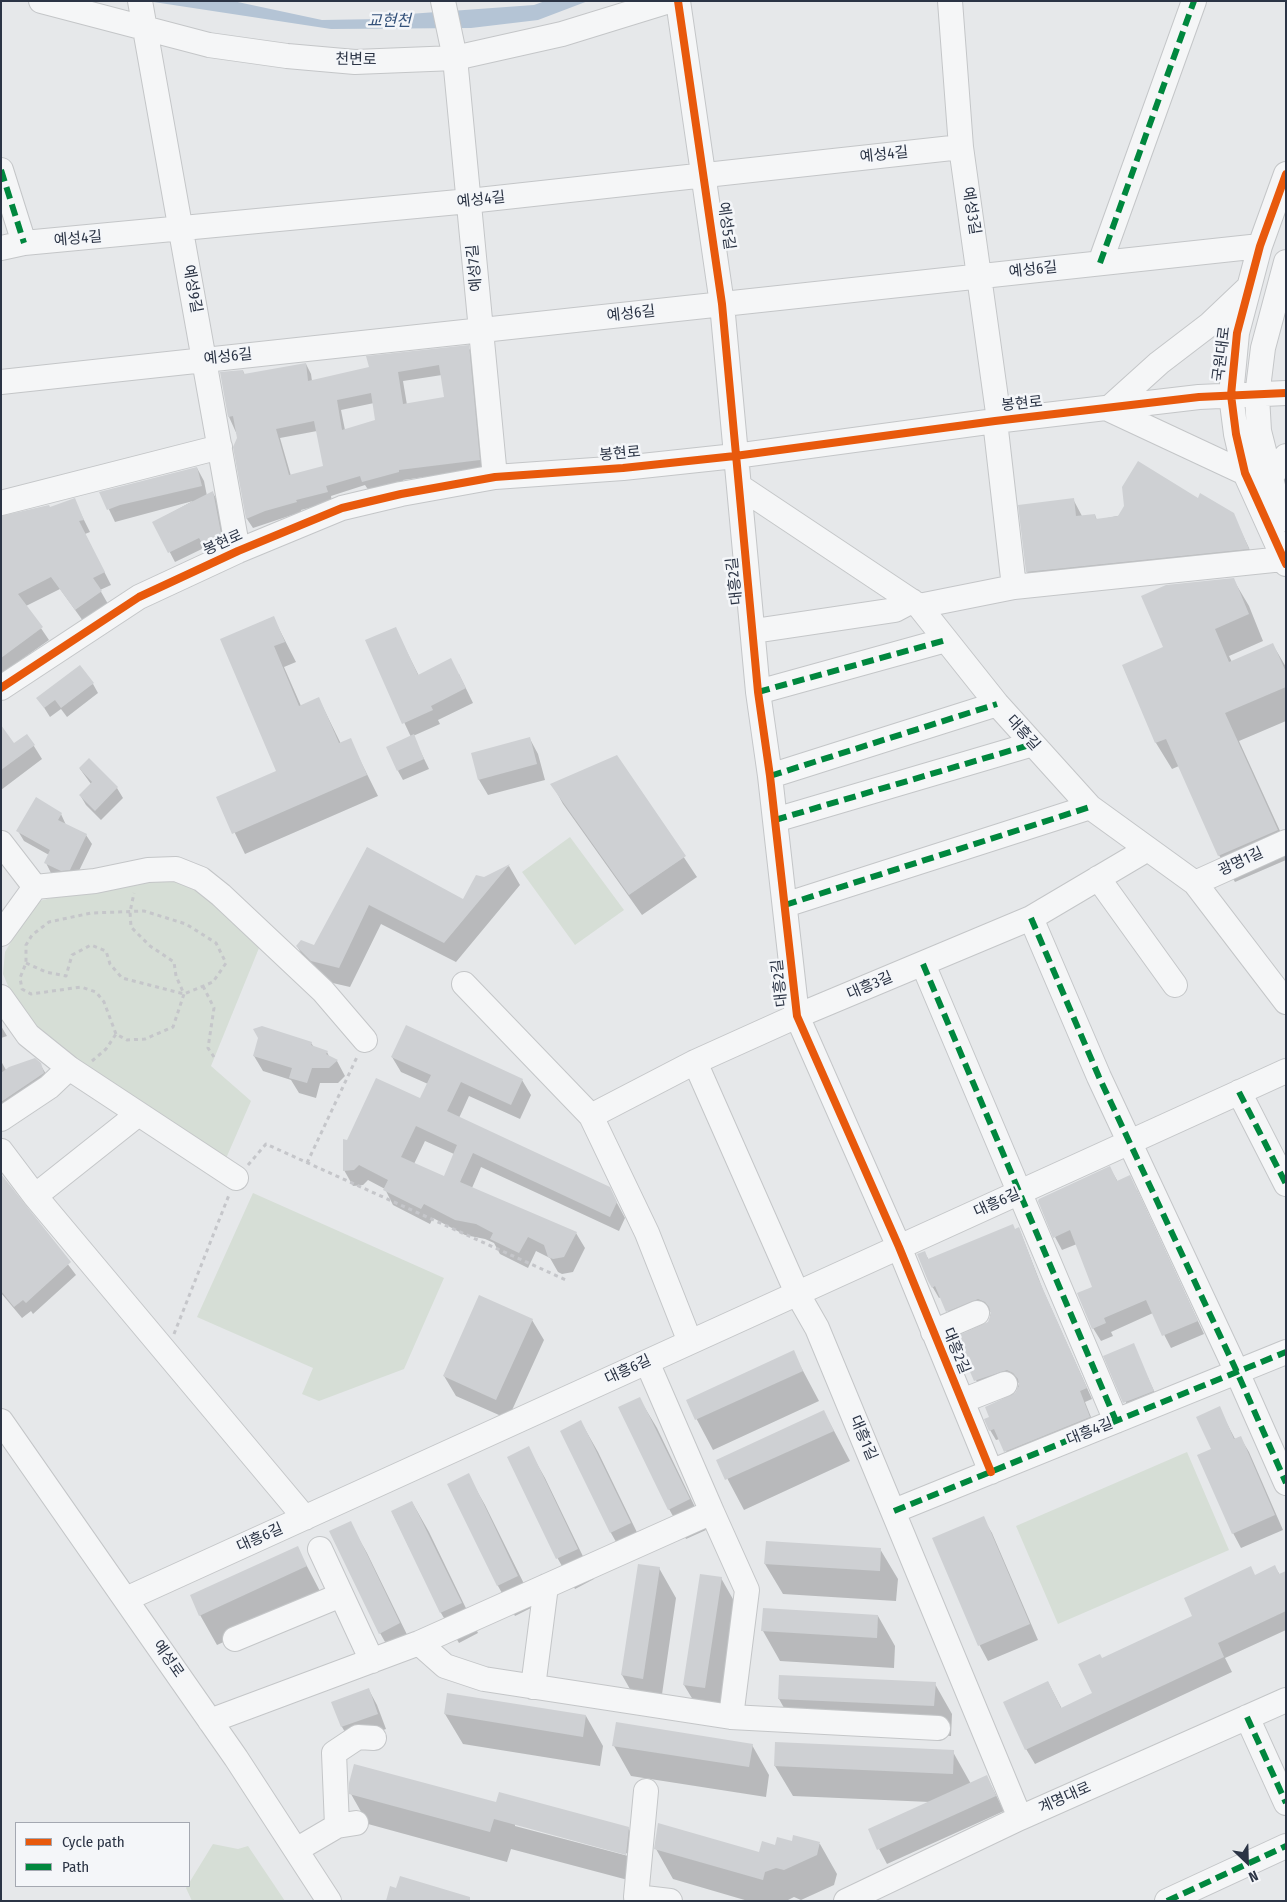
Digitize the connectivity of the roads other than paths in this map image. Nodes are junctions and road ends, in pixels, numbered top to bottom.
1 (41, 1) edge
2 (443, 1) edge
3 (669, 1) edge
4 (678, 1) edge
5 (950, 1) edge
6 (1194, 1) edge
7 (143, 13) edge
8 (455, 58) junction
9 (961, 146) junction
10 (1, 170) edge
11 (1286, 174) edge
12 (705, 175) junction
13 (469, 201) junction
14 (182, 230) junction
15 (24, 244) junction
16 (1260, 246) junction
17 (1, 248) edge
18 (1286, 262) edge
19 (1100, 263) junction
20 (981, 276) junction
21 (1249, 287) junction
22 (1281, 302) edge
23 (722, 304) junction
24 (481, 330) junction
25 (204, 360) junction
26 (1, 382) edge
27 (1286, 393) edge
28 (1231, 395) junction
29 (1257, 396) junction
30 (1108, 409) junction
31 (997, 421) junction
32 (220, 447) junction
33 (736, 456) junction
34 (1286, 456) edge
35 (1245, 473) junction
36 (1271, 477) junction
37 (495, 478) junction
38 (738, 486) junction
39 (1, 503) edge
40 (1286, 519) edge
41 (238, 550) junction
42 (1285, 561) edge
43 (1014, 587) junction
44 (915, 603) junction
45 (754, 631) junction
46 (946, 640) junction
47 (1, 688) edge
48 (758, 692) junction
49 (997, 704) junction
50 (1033, 744) junction
51 (770, 776) junction
52 (1090, 807) junction
53 (775, 820) junction
54 (1286, 842) edge
55 (1, 843) edge
56 (1146, 850) junction
57 (1098, 878) junction
58 (1195, 883) junction
59 (35, 887) junction
60 (785, 905) junction
61 (1030, 918) junction
62 (1, 934) edge
63 (923, 964) junction
64 (464, 984) dead end
65 (1175, 985) dead end
66 (1, 997) edge
67 (1286, 1002) edge
68 (797, 1016) junction
69 (365, 1040) road end
70 (695, 1062) junction
71 (73, 1070) junction
72 (1286, 1071) edge
73 (1239, 1092) junction
74 (137, 1115) junction
75 (591, 1116) junction
76 (1, 1119) edge
77 (1130, 1142) junction
78 (1, 1151) edge
79 (236, 1178) road end
80 (1286, 1184) edge
81 (1018, 1193) junction
82 (35, 1196) junction
83 (898, 1247) junction
84 (797, 1293) junction
85 (976, 1313) dead end
86 (933, 1332) junction
87 (690, 1342) junction
88 (1286, 1352) edge
89 (647, 1362) junction
90 (1237, 1372) junction
91 (1005, 1384) dead end
92 (962, 1402) junction
93 (1116, 1421) junction
94 (4, 1427) edge
95 (1282, 1458) edge
96 (991, 1472) junction
97 (1286, 1483) edge
98 (894, 1511) junction
99 (712, 1512) junction
100 (305, 1518) junction
101 (320, 1549) dead end
102 (546, 1586) junction
103 (341, 1595) junction
104 (126, 1599) junction
105 (236, 1639) dead end
106 (419, 1643) junction
107 (372, 1661) junction
108 (533, 1687) junction
109 (1286, 1700) edge
110 (731, 1717) junction
111 (1247, 1717) junction
112 (210, 1721) junction
113 (938, 1728) dead end
114 (374, 1738) dead end
115 (646, 1791) dead end
116 (1286, 1803) edge
117 (1020, 1818) junction
118 (1286, 1846) edge
119 (296, 1850) junction
120 (329, 1901) edge
121 (670, 1901) edge
122 (846, 1901) edge
123 (1167, 1901) edge

1 - 7 street, 천변로
2 - 8 street, 예성7길
3 - 8 street, 천변로
4 - 12 street, 예성5길
5 - 9 street, 예성3길
6 - 19 street
7 - 8 street, 천변로
7 - 14 street, 예성9길
8 - 13 street, 예성7길
9 - 12 street, 예성4길
9 - 20 street, 예성3길
10 - 15 street
11 - 16 street, 국원대로
12 - 13 street, 예성4길
12 - 23 street, 예성5길
13 - 14 street, 예성4길
13 - 24 street, 예성7길
14 - 15 street, 예성4길
14 - 25 street, 예성9길
15 - 17 street, 예성4길
16 - 19 street, 예성6길
16 - 21 street, 국원대로
18 - 22 street
19 - 20 street, 예성6길
20 - 23 street, 예성6길
20 - 31 street, 예성3길
21 - 28 street, 국원대로
21 - 30 street
22 - 29 street
23 - 24 street, 예성6길
23 - 33 street, 예성5길
24 - 25 street, 예성6길
24 - 37 street, 예성7길
25 - 26 street, 예성6길
25 - 32 street, 예성9길
27 - 29 street, 봉현로
28 - 29 street, 봉현로
28 - 30 street, 봉현로
28 - 35 street, 국원대로
29 - 36 street
30 - 31 street, 봉현로
30 - 35 street
31 - 33 street, 봉현로
31 - 43 street, 예성3길
32 - 39 street
32 - 41 street, 예성9길
33 - 37 street, 봉현로
33 - 38 street, 대흥2길
34 - 36 street
35 - 42 street, 국원대로
36 - 40 street
37 - 41 street, 봉현로
38 - 44 street, 대흥길
38 - 45 street, 대흥2길
41 - 47 street, 봉현로
42 - 43 street
43 - 44 street
44 - 45 street
44 - 46 street, 대흥길
45 - 48 street, 대흥2길
46 - 48 street
46 - 49 street, 대흥길
48 - 51 street, 대흥2길
49 - 50 street, 대흥길
49 - 51 street
50 - 52 street, 대흥길
50 - 53 street
51 - 53 street, 대흥2길
52 - 56 street, 대흥길
52 - 60 street
53 - 60 street, 대흥2길
54 - 58 street, 광명1길
55 - 59 street
56 - 57 street, 대흥3길
56 - 58 street, 대흥길
57 - 61 street, 대흥3길
57 - 65 street
58 - 67 street, 대흥길
59 - 62 street
59 - 69 street
60 - 68 street, 대흥2길
61 - 63 street, 대흥3길
61 - 77 street
63 - 68 street, 대흥3길
63 - 81 street
64 - 75 street
66 - 71 street
68 - 70 street, 대흥3길
68 - 83 street, 대흥2길
70 - 75 street, 대흥3길
70 - 84 street, 대흥1길
71 - 74 street
71 - 76 street
72 - 73 street, 대흥6길
73 - 77 street, 대흥6길
73 - 80 street
74 - 79 street
74 - 82 street
75 - 87 street
77 - 81 street, 대흥6길
77 - 90 street
78 - 82 street
81 - 83 street, 대흥6길
81 - 93 street
82 - 100 street
83 - 84 street, 대흥6길
83 - 86 street, 대흥2길
84 - 87 street, 대흥6길
84 - 98 street, 대흥1길
85 - 86 street
86 - 92 street, 대흥2길
87 - 89 street, 대흥6길
88 - 90 street, 대흥4길
89 - 99 street
89 - 100 street, 대흥6길
90 - 93 street, 대흥4길
90 - 95 street
91 - 92 street
92 - 96 street, 대흥2길
93 - 96 street, 대흥4길
94 - 104 street, 예성로
95 - 97 street
96 - 98 street, 대흥4길
98 - 117 street, 대흥1길
99 - 102 street
99 - 110 street
100 - 104 street, 대흥6길
101 - 103 street
102 - 106 street
102 - 108 street
103 - 105 street
103 - 107 street
104 - 112 street, 예성로
106 - 107 street
106 - 108 street
107 - 112 street
108 - 110 street
109 - 111 street, 계명대로
110 - 113 street
111 - 116 street
111 - 117 street, 계명대로
112 - 119 street, 예성로
114 - 119 street
115 - 121 street
117 - 122 street, 계명대로
118 - 123 street
119 - 120 street, 예성로

